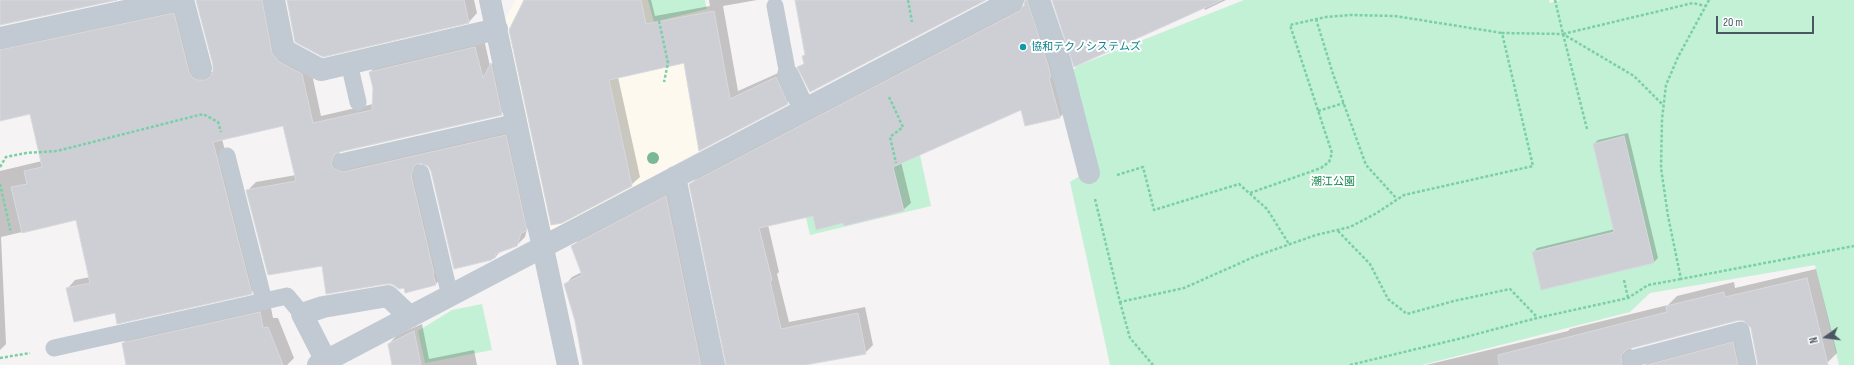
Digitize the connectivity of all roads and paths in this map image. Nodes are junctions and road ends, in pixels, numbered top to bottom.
1 (176, 0) edge
2 (183, 0) edge
3 (274, 0) edge
4 (490, 0) edge
5 (1013, 0) edge
6 (1039, 0) edge
7 (1555, 0) edge
8 (1709, 0) edge
9 (775, 6) dead end
10 (1706, 6) junction
11 (1316, 19) junction
12 (660, 21) dead end
13 (497, 29) junction
14 (1502, 33) junction
15 (1563, 34) junction
16 (0, 38) edge
17 (349, 63) junction
18 (201, 68) dead end
19 (876, 72) junction
20 (788, 74) joint
21 (664, 82) dead end
22 (358, 102) dead end
23 (1344, 103) junction
24 (1663, 105) junction
25 (804, 109) junction
26 (1318, 111) junction
27 (516, 122) junction
28 (1587, 129) dead end
29 (227, 156) joint
30 (341, 162) dead end
31 (896, 163) dead end
32 (0, 167) edge
33 (421, 173) dead end
34 (675, 177) junction
35 (1090, 178) junction
36 (0, 184) edge
37 (1250, 193) junction
38 (1397, 199) junction
39 (1338, 230) junction
40 (11, 233) dead end
41 (1289, 244) junction
42 (544, 246) junction
43 (1854, 246) edge
44 (1682, 279) junction
45 (1624, 280) dead end
46 (450, 296) junction
47 (1628, 298) junction
48 (264, 300) junction
49 (1120, 302) junction
50 (302, 314) junction
51 (410, 317) junction
52 (1538, 318) junction
53 (54, 348) joint
54 (0, 358) edge
55 (322, 363) edge
56 (568, 365) edge
57 (714, 365) edge
58 (1153, 365) edge
59 (1350, 365) edge
60 (1633, 365) edge
61 (1748, 365) edge

1 - 16 street
2 - 18 street
3 - 17 street
4 - 13 street
5 - 19 street
6 - 35 street
7 - 15 path
8 - 10 path
9 - 20 lane
10 - 15 path
10 - 24 path
11 - 14 path
11 - 23 path
11 - 26 path
12 - 21 path
13 - 17 street
13 - 27 street
14 - 15 path
14 - 38 path
15 - 24 path
15 - 28 path
17 - 22 lane
19 - 25 street
19 - 31 path
20 - 25 street
23 - 26 path
23 - 38 path
24 - 44 path
25 - 34 street
26 - 37 path
27 - 30 lane
27 - 42 street
29 - 32 path
29 - 48 lane
33 - 46 lane
34 - 42 street
34 - 57 street
35 - 37 path
35 - 49 path
36 - 40 path
37 - 41 path
38 - 39 path
39 - 41 path
39 - 52 path
41 - 49 path
42 - 46 street
42 - 56 street
43 - 44 path
44 - 47 path
45 - 47 path
46 - 51 street
47 - 52 path
48 - 50 lane
48 - 53 lane
49 - 58 path
50 - 51 street
50 - 55 street
51 - 55 street
52 - 59 path
53 - 54 path
60 - 61 lane

